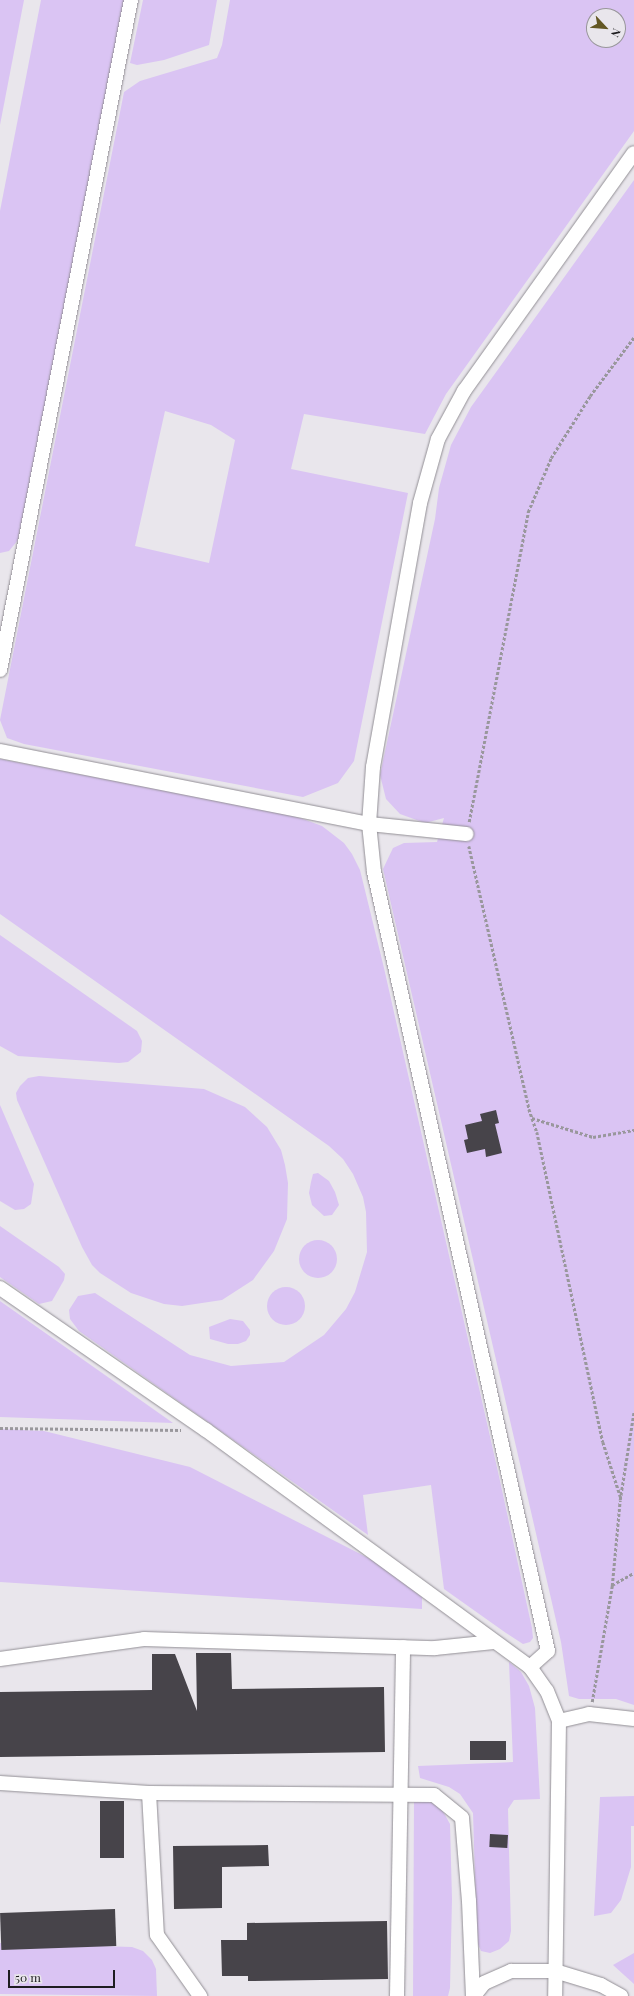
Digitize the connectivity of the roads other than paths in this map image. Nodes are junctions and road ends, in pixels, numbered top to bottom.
1 (131, 0) edge
2 (634, 153) edge
3 (0, 670) edge
4 (0, 751) edge
5 (369, 824) junction
6 (466, 834) road end
7 (0, 1288) edge
8 (494, 1642) junction
9 (403, 1647) junction
10 (0, 1660) edge
11 (530, 1667) junction
12 (634, 1719) edge
13 (559, 1721) junction
14 (0, 1783) edge
15 (149, 1793) junction
16 (401, 1794) junction
17 (555, 1971) junction
18 (482, 1990) edge
19 (200, 1996) edge
20 (396, 1996) edge
21 (474, 1996) edge
22 (555, 1996) edge
23 (621, 1996) edge

1 - 3 street
2 - 5 street
4 - 5 street
5 - 6 street
5 - 11 street
7 - 8 street
8 - 9 street
8 - 11 street
9 - 10 street
9 - 16 street
11 - 13 street
12 - 13 street
13 - 17 street
14 - 15 street
15 - 16 street
15 - 19 street
16 - 20 street
16 - 21 street
17 - 18 street
17 - 22 street
17 - 23 street
18 - 21 street

